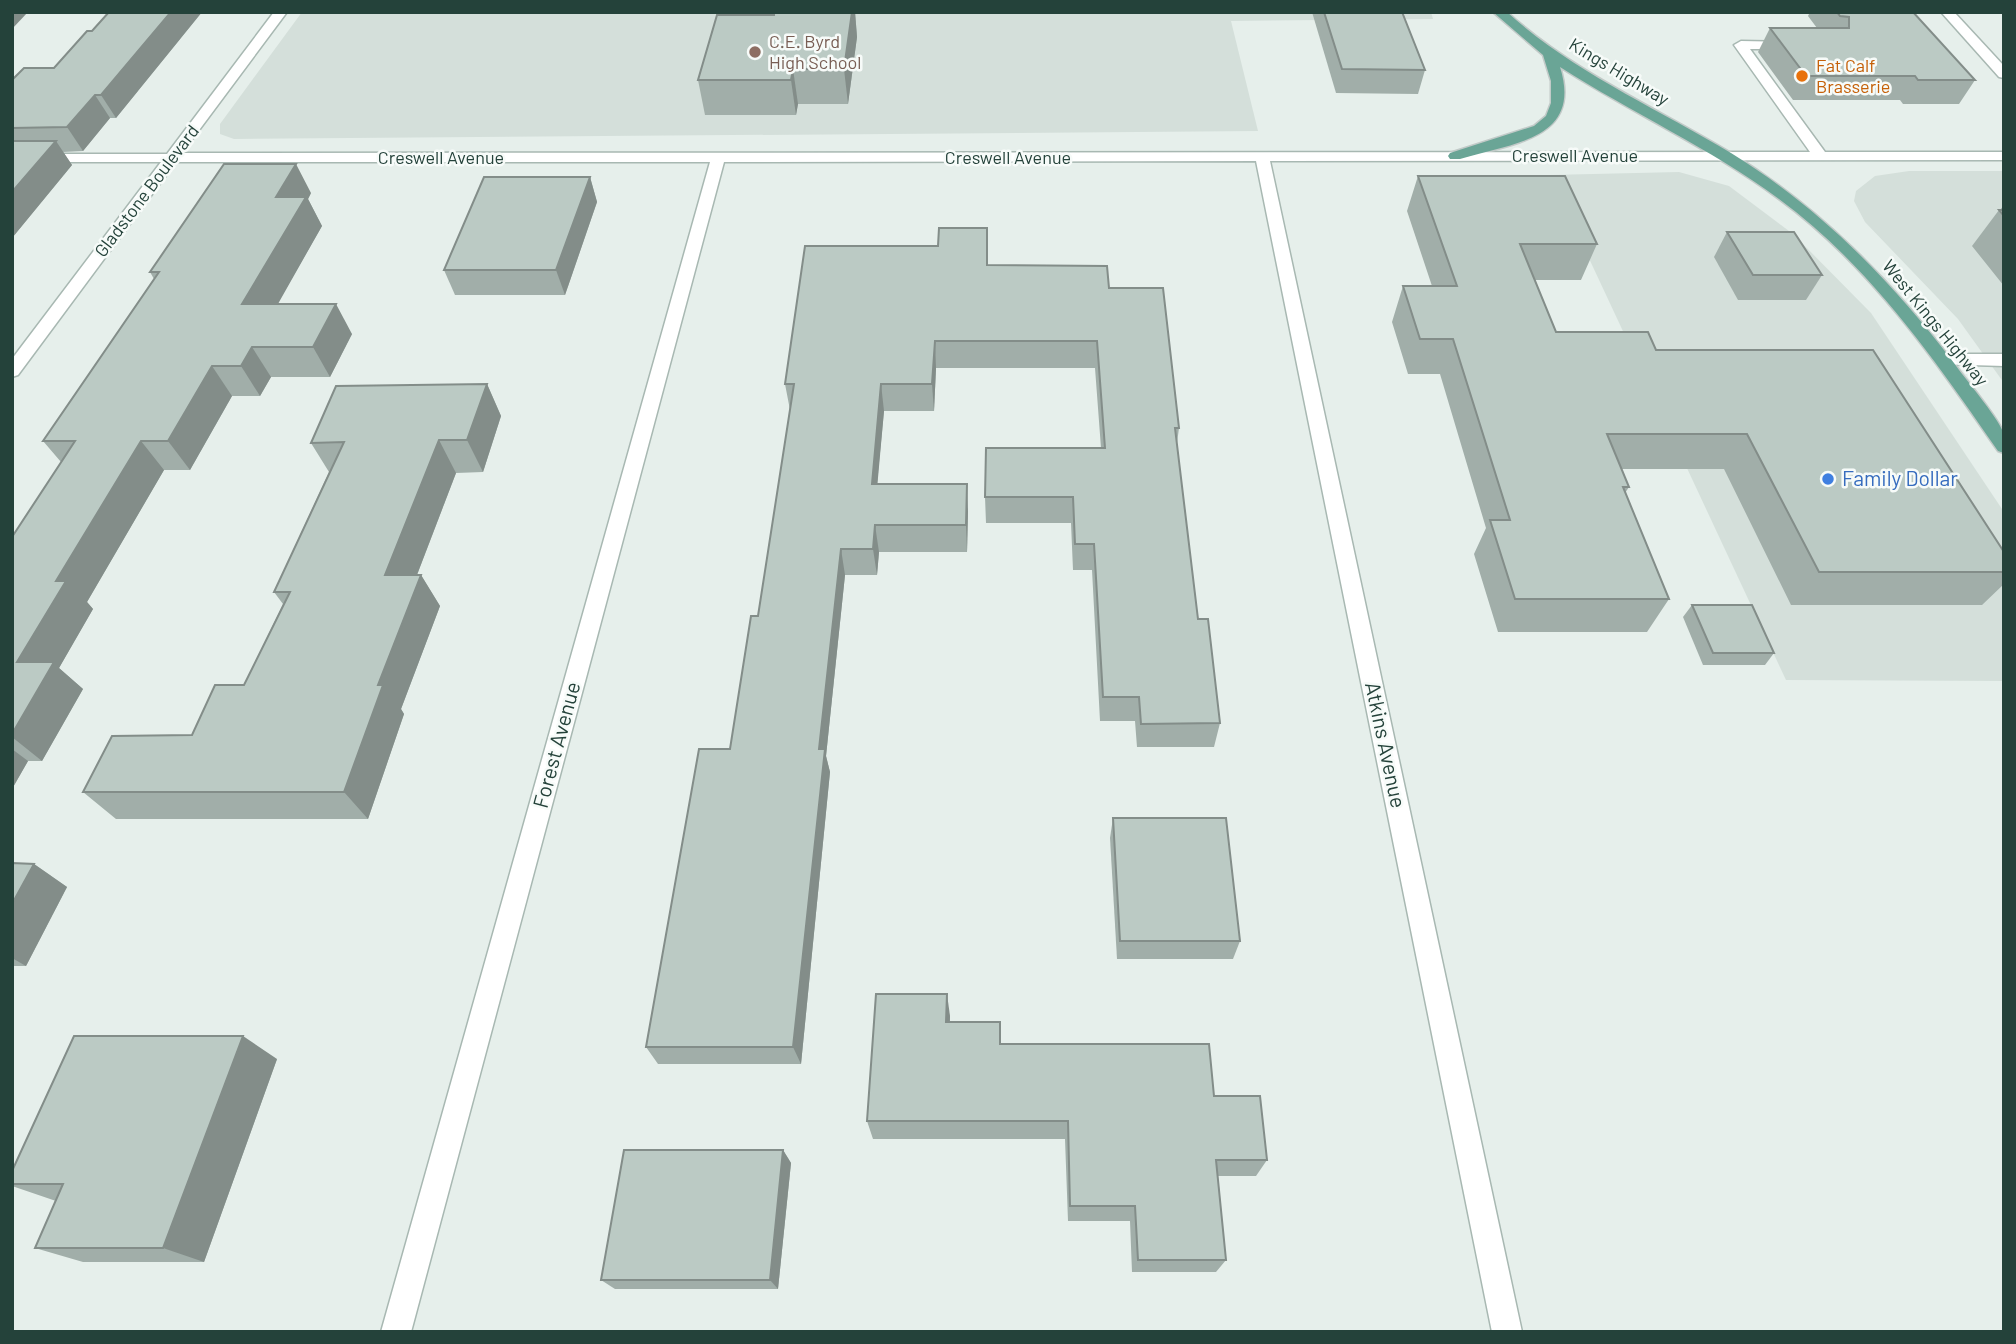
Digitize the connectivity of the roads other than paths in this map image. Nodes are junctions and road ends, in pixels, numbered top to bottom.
1 (281, 12) edge
2 (1499, 12) edge
3 (1947, 12) edge
4 (1804, 46) edge
5 (1549, 52) junction
6 (2004, 74) edge
7 (1455, 156) junction
8 (1726, 156) junction
9 (2004, 156) edge
10 (1262, 157) junction
11 (1821, 157) junction
12 (12, 158) edge
13 (172, 158) junction
14 (718, 158) junction
15 (1943, 360) junction
16 (2004, 360) edge
17 (12, 370) edge
18 (2004, 447) edge
19 (396, 1332) edge
20 (1507, 1332) edge

1 - 13 street, Gladstone Boulevard
2 - 5 main road, Kings Highway
3 - 6 street
4 - 11 street
5 - 7 main road
5 - 8 main road, Kings Highway
7 - 8 street, Creswell Avenue
7 - 10 street, Creswell Avenue
8 - 11 street, Creswell Avenue
8 - 15 main road, West Kings Highway
9 - 11 street, Creswell Avenue
10 - 14 street, Creswell Avenue
10 - 20 street, Atkins Avenue
12 - 13 street, Creswell Avenue
13 - 14 street, Creswell Avenue
13 - 17 street, Gladstone Boulevard
14 - 19 street, Forest Avenue
15 - 16 street
15 - 18 main road, West Kings Highway

